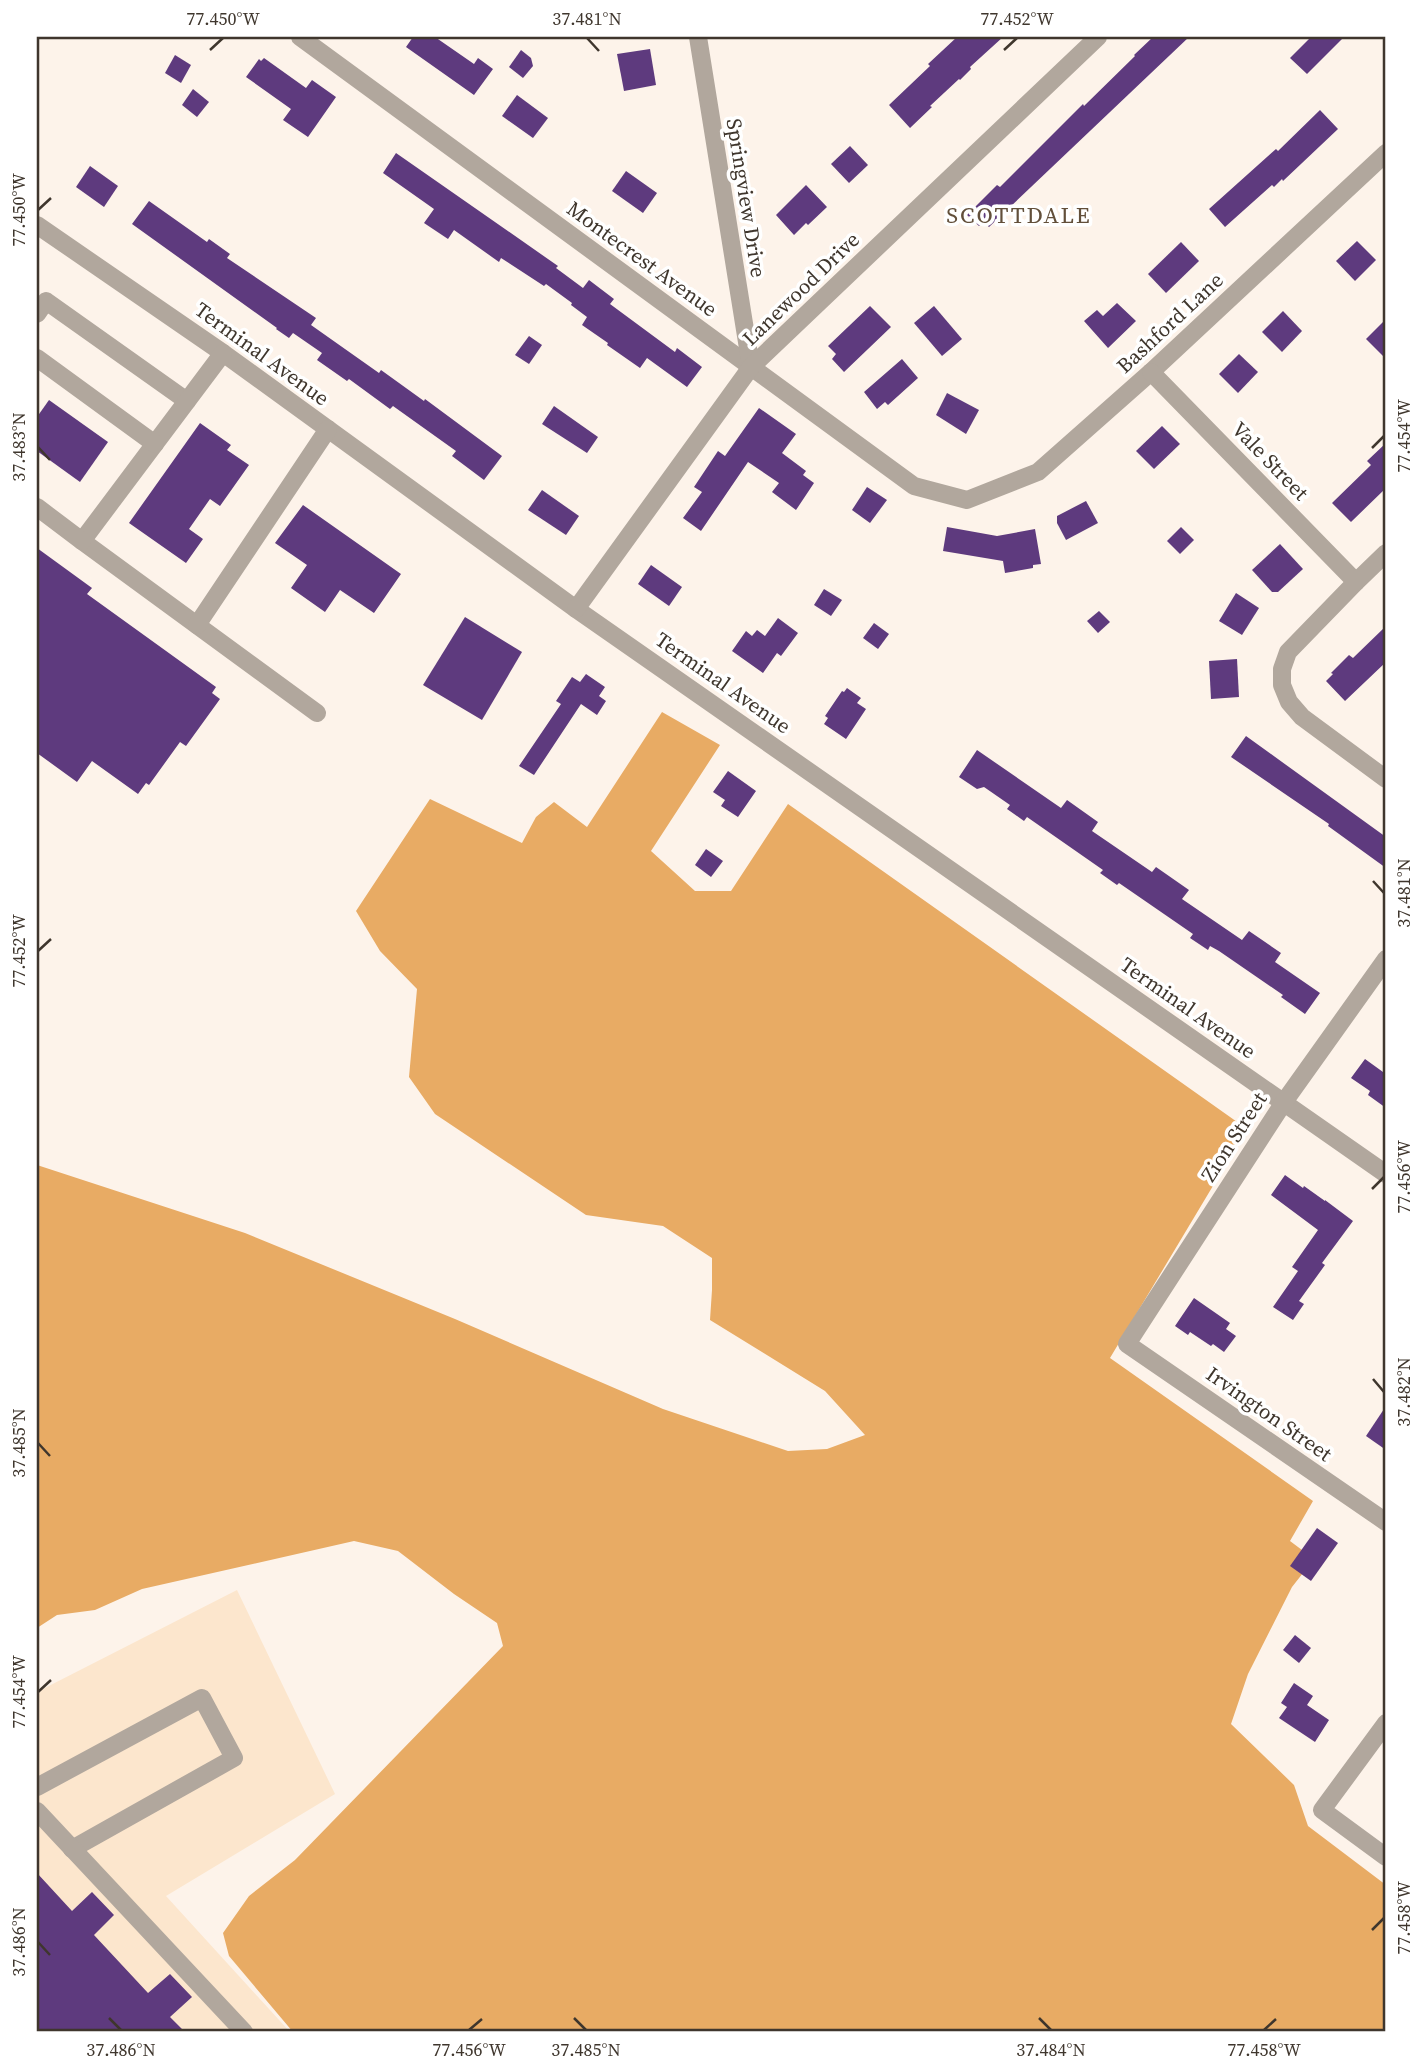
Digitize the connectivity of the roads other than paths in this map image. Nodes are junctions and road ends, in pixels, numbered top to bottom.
1 (300, 37) edge
2 (698, 37) edge
3 (1098, 37) edge
4 (1386, 153) edge
5 (37, 225) edge
6 (37, 314) edge
7 (223, 353) junction
8 (37, 358) edge
9 (751, 367) junction
10 (1151, 372) junction
11 (187, 401) junction
12 (328, 429) junction
13 (155, 444) junction
14 (967, 500) joint
15 (37, 508) edge
16 (82, 541) junction
17 (1386, 553) edge
18 (1356, 582) junction
19 (576, 609) junction
20 (197, 625) junction
21 (317, 713) dead end
22 (1386, 779) edge
23 (1386, 959) edge
24 (1284, 1102) junction
25 (1386, 1174) edge
26 (1126, 1344) joint
27 (1386, 1522) edge
28 (1386, 1723) edge
29 (37, 1787) edge
30 (37, 1811) edge
31 (72, 1849) junction
32 (1386, 1857) edge
33 (244, 2032) edge

1 - 9 street, Montecrest Avenue
2 - 9 street, Springview Drive
3 - 9 street, Lanewood Drive
4 - 10 street, Bashford Lane
5 - 7 street, Terminal Avenue
6 - 11 street
7 - 11 street
7 - 12 street, Terminal Avenue
8 - 13 street
9 - 14 street, Montecrest Avenue
9 - 19 street, Lanewood Drive
10 - 14 street, Bashford Lane
10 - 18 street, Vale Street
11 - 13 street
12 - 19 street, Terminal Avenue
12 - 20 street
13 - 16 street
15 - 16 street
16 - 20 street
17 - 18 street
18 - 22 street
19 - 24 street, Terminal Avenue
20 - 21 street
23 - 24 street, Zion Street
24 - 25 street, Terminal Avenue
24 - 26 street, Zion Street
26 - 27 street, Irvington Street
28 - 32 street
29 - 31 street
30 - 31 street
31 - 33 street

